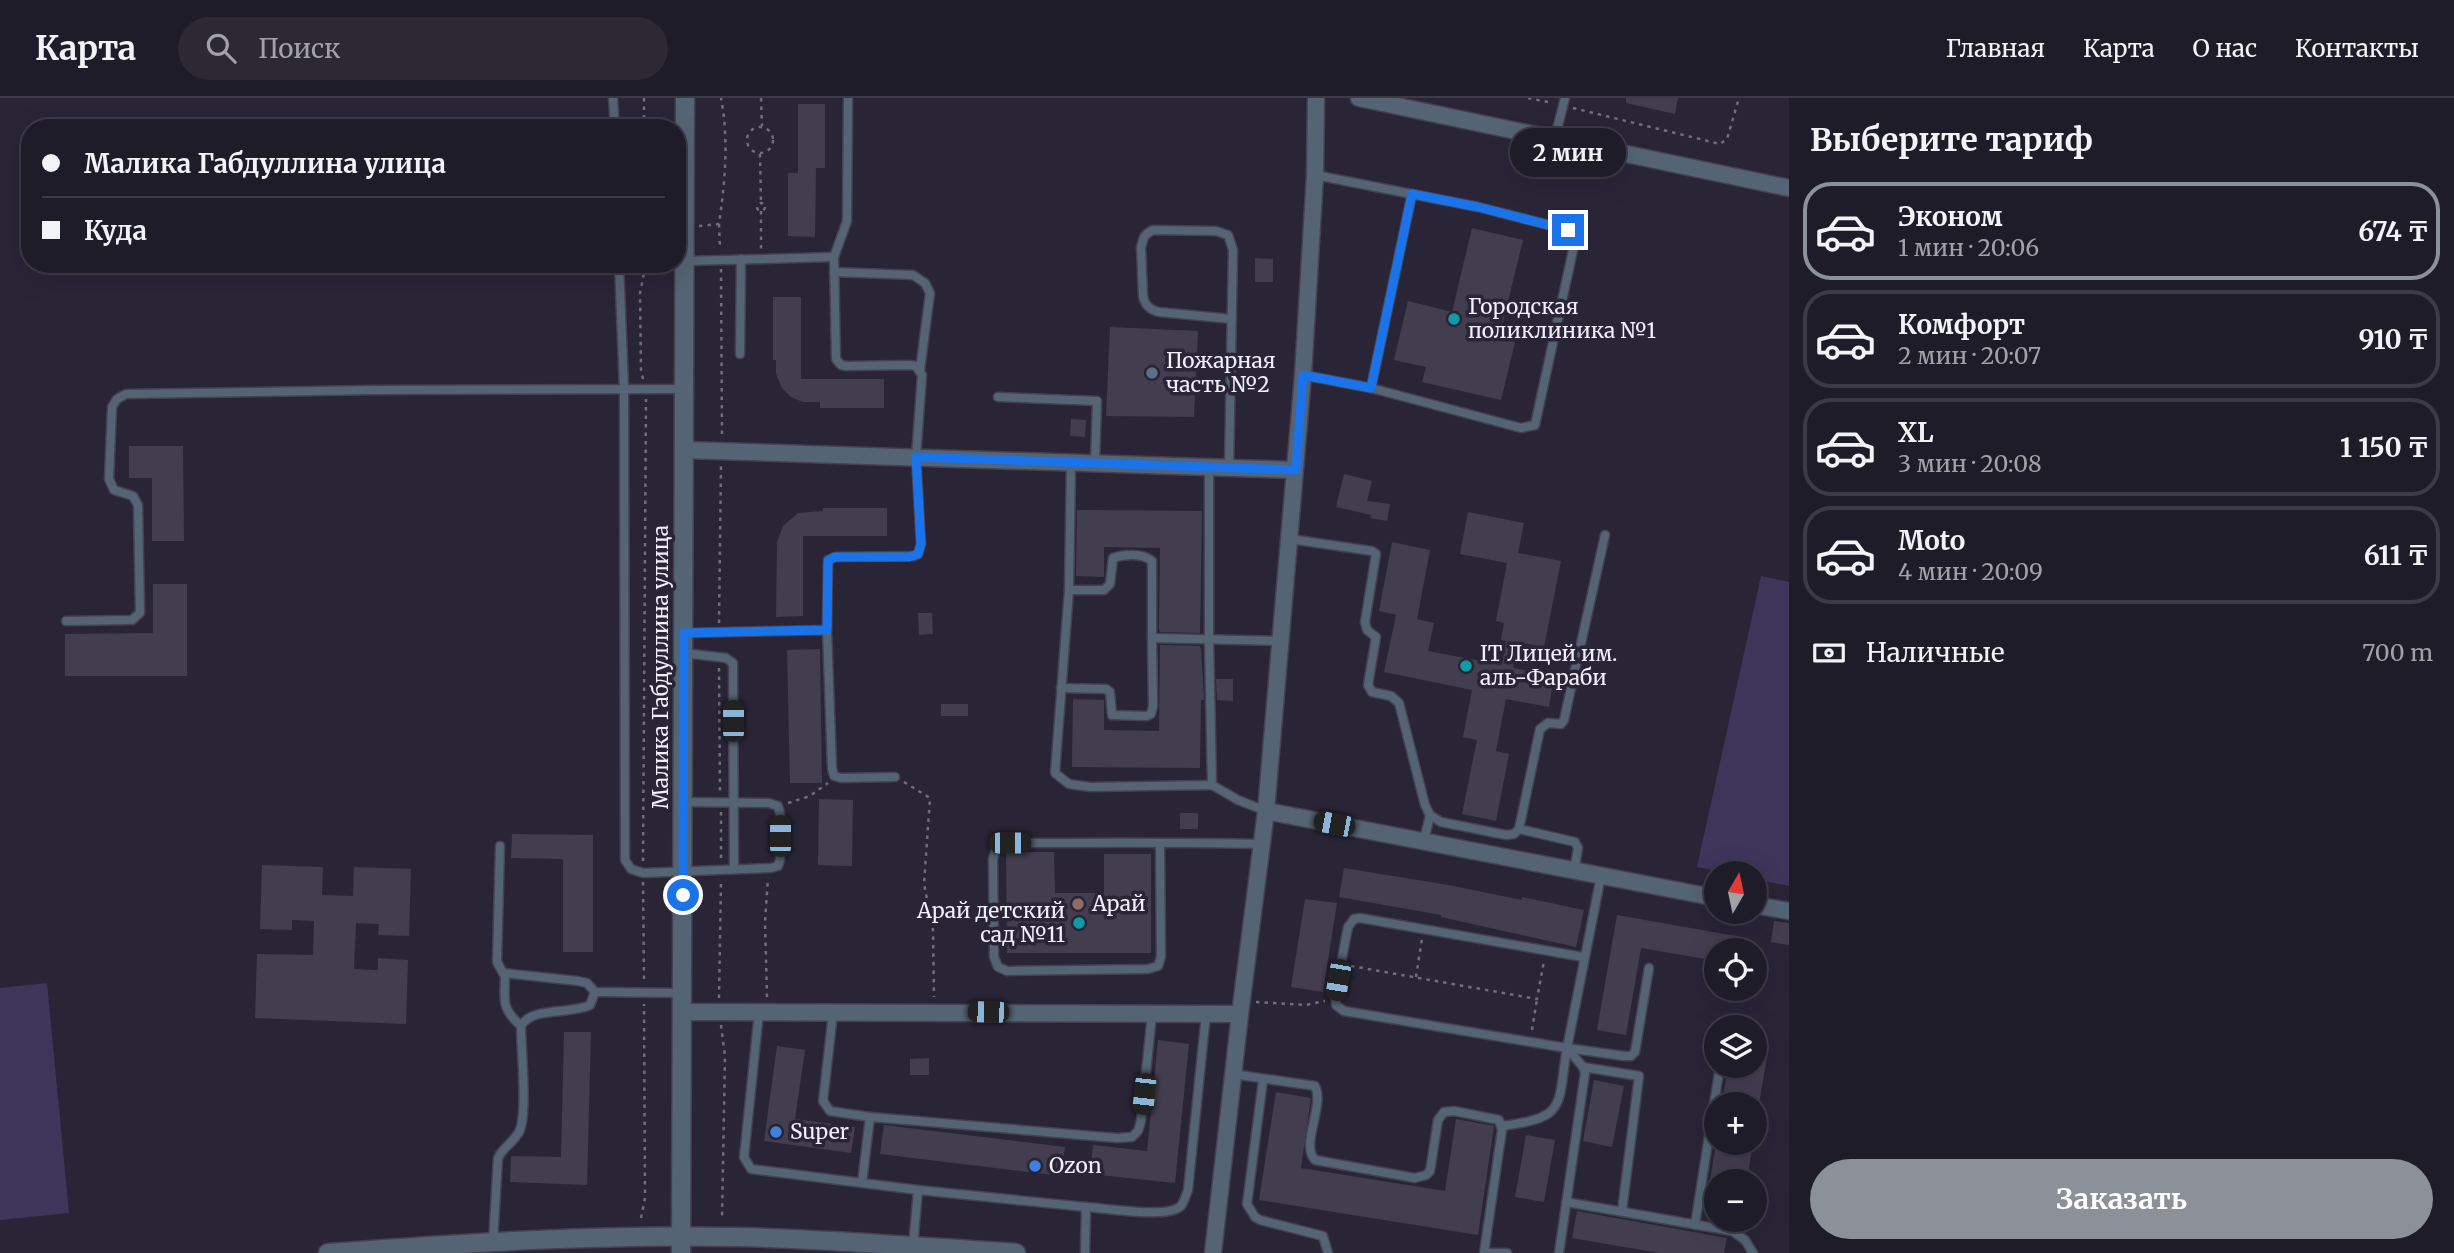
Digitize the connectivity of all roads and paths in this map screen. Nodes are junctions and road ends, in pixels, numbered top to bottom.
1 (613, 98) edge
2 (644, 98) edge
3 (685, 98) edge
4 (720, 98) edge
5 (761, 98) edge
6 (848, 98) edge
7 (1316, 98) edge
8 (1359, 98) edge
9 (1528, 98) edge
10 (1739, 98) edge
11 (1564, 102) edge
12 (614, 119) edge
13 (644, 119) edge
14 (685, 119) edge
15 (762, 126) junction
16 (1555, 138) junction
17 (760, 153) junction
18 (1315, 175) junction
19 (1789, 188) edge
20 (1412, 194) junction
21 (686, 227) joint
22 (834, 257) junction
23 (741, 259) junction
24 (761, 259) junction
25 (686, 261) joint
26 (834, 272) junction
27 (619, 273) edge
28 (644, 273) edge
29 (686, 273) edge
30 (1232, 319) junction
31 (740, 354) dead end
32 (920, 370) junction
33 (1303, 375) junction
34 (624, 388) junction
35 (1371, 388) junction
36 (647, 389) junction
37 (685, 389) junction
38 (998, 397) dead end
39 (685, 450) junction
40 (916, 457) junction
41 (1071, 464) junction
42 (1095, 464) junction
43 (1209, 467) junction
44 (1229, 468) junction
45 (1296, 470) junction
46 (1605, 535) dead end
47 (1290, 539) junction
48 (1069, 590) junction
49 (66, 621) dead end
50 (827, 630) junction
51 (684, 633) junction
52 (1152, 638) junction
53 (1209, 639) junction
54 (1281, 641) junction
55 (684, 653) junction
56 (1061, 688) junction
57 (837, 777) junction
58 (895, 777) joint
59 (1212, 785) junction
60 (683, 802) junction
61 (734, 802) junction
62 (778, 806) junction
63 (1266, 811) junction
64 (1430, 815) junction
65 (1519, 829) junction
66 (1424, 841) junction
67 (1160, 843) junction
68 (1262, 844) junction
69 (500, 846) dead end
70 (771, 868) junction
71 (734, 869) junction
72 (683, 870) junction
73 (1574, 871) junction
74 (643, 873) junction
75 (1601, 876) junction
76 (1704, 896) edge
77 (1768, 907) edge
78 (1789, 911) edge
79 (1424, 928) junction
80 (1546, 951) junction
81 (1583, 957) junction
82 (1341, 965) junction
83 (1649, 968) dead end
84 (505, 974) junction
85 (1416, 977) junction
86 (595, 992) junction
87 (644, 992) junction
88 (682, 993) junction
89 (1537, 999) junction
90 (1335, 1000) junction
91 (1240, 1010) junction
92 (682, 1012) junction
93 (763, 1012) junction
94 (934, 1012) junction
95 (833, 1013) junction
96 (1152, 1014) junction
97 (1206, 1014) junction
98 (521, 1026) junction
99 (1530, 1042) junction
100 (1567, 1048) junction
101 (1583, 1067) junction
102 (1233, 1074) junction
103 (1718, 1078) edge
104 (1263, 1080) junction
105 (870, 1117) junction
106 (1502, 1126) junction
107 (862, 1183) junction
108 (918, 1190) junction
109 (1566, 1202) junction
110 (1086, 1207) junction
111 (1622, 1210) junction
112 (641, 1218) dead end
113 (1695, 1225) junction
114 (493, 1242) junction
115 (681, 1245) edge
116 (914, 1246) junction
117 (355, 1252) edge
118 (328, 1253) edge
119 (1016, 1253) edge
120 (1085, 1253) edge
121 (1213, 1253) edge
122 (1328, 1253) edge
123 (1485, 1253) edge
124 (1507, 1253) edge
125 (1559, 1253) edge
126 (1753, 1253) edge

1 - 12 lane
2 - 13 path
3 - 14 street, Малика Габдуллина улица
4 - 21 path
5 - 15 path
6 - 22 lane
7 - 18 street
8 - 16 street
9 - 11 path
10 - 11 path
11 - 16 lane
15 - 17 path
15 - 17 path
16 - 19 street
17 - 24 path
18 - 20 lane
18 - 33 street
20 - 35 lane
20 - 35 lane
21 - 25 street, Малика Габдуллина улица
22 - 24 lane
22 - 26 lane
23 - 24 lane
23 - 25 lane
23 - 31 lane
26 - 32 lane
26 - 32 lane
27 - 34 lane
28 - 36 path
29 - 37 street, Малика Габдуллина улица
30 - 30 lane
30 - 44 lane
32 - 40 lane
33 - 35 lane
33 - 45 street
34 - 36 lane
34 - 49 lane
34 - 74 lane
36 - 37 lane
36 - 74 path
37 - 39 street, Малика Габдуллина улица
38 - 42 lane
39 - 40 street
39 - 51 street, Малика Габдуллина улица
40 - 41 street
40 - 50 lane
41 - 42 street
41 - 48 lane
42 - 43 street
43 - 44 street
43 - 53 lane
44 - 45 street
45 - 47 street
46 - 65 lane
47 - 54 street
47 - 64 lane
48 - 52 lane
48 - 56 lane
50 - 51 lane
50 - 57 lane
51 - 55 street, Малика Габдуллина улица
52 - 53 lane
52 - 56 lane
53 - 54 lane
53 - 59 lane
54 - 63 street
55 - 60 street, Малика Габдуллина улица
55 - 61 lane
56 - 59 lane
57 - 58 lane
57 - 62 path
58 - 94 path
59 - 63 lane
60 - 61 lane
60 - 72 street, Малика Габдуллина улица
61 - 62 lane
61 - 71 lane
62 - 70 lane
63 - 66 street
63 - 68 street
64 - 65 lane
64 - 66 lane
65 - 73 lane
66 - 73 street
67 - 67 lane
67 - 68 lane
68 - 91 street
69 - 84 lane
70 - 71 lane
70 - 93 path
71 - 72 lane
72 - 74 lane
72 - 88 street, Малика Габдуллина улица
73 - 75 street
74 - 87 path
75 - 76 street
75 - 81 lane
77 - 78 street
79 - 80 lane
79 - 82 lane
79 - 85 path
80 - 81 lane
80 - 89 path
81 - 100 lane
82 - 85 path
82 - 90 lane
83 - 100 lane
84 - 86 lane
84 - 98 lane
85 - 89 path
86 - 87 lane
86 - 98 lane
87 - 88 lane
87 - 112 path
88 - 92 street, Малика Габдуллина улица
89 - 99 path
90 - 91 path
90 - 99 lane
91 - 97 street
91 - 102 street
92 - 93 street
92 - 115 street, Малика Габдуллина улица
93 - 95 street
93 - 107 lane
94 - 95 street
94 - 96 street
95 - 105 lane
96 - 97 street
96 - 105 lane
97 - 110 lane
98 - 114 lane
99 - 100 lane
100 - 101 lane
100 - 106 lane
101 - 109 lane
101 - 111 lane
102 - 104 lane
102 - 121 street
103 - 113 lane
104 - 106 lane
104 - 122 lane
105 - 107 lane
106 - 123 lane
107 - 108 lane
108 - 110 lane
108 - 116 lane
109 - 111 lane
109 - 125 lane
110 - 120 lane
111 - 113 lane
113 - 126 lane
114 - 115 street
114 - 117 street
115 - 116 street
116 - 119 street
117 - 118 street
123 - 124 lane

